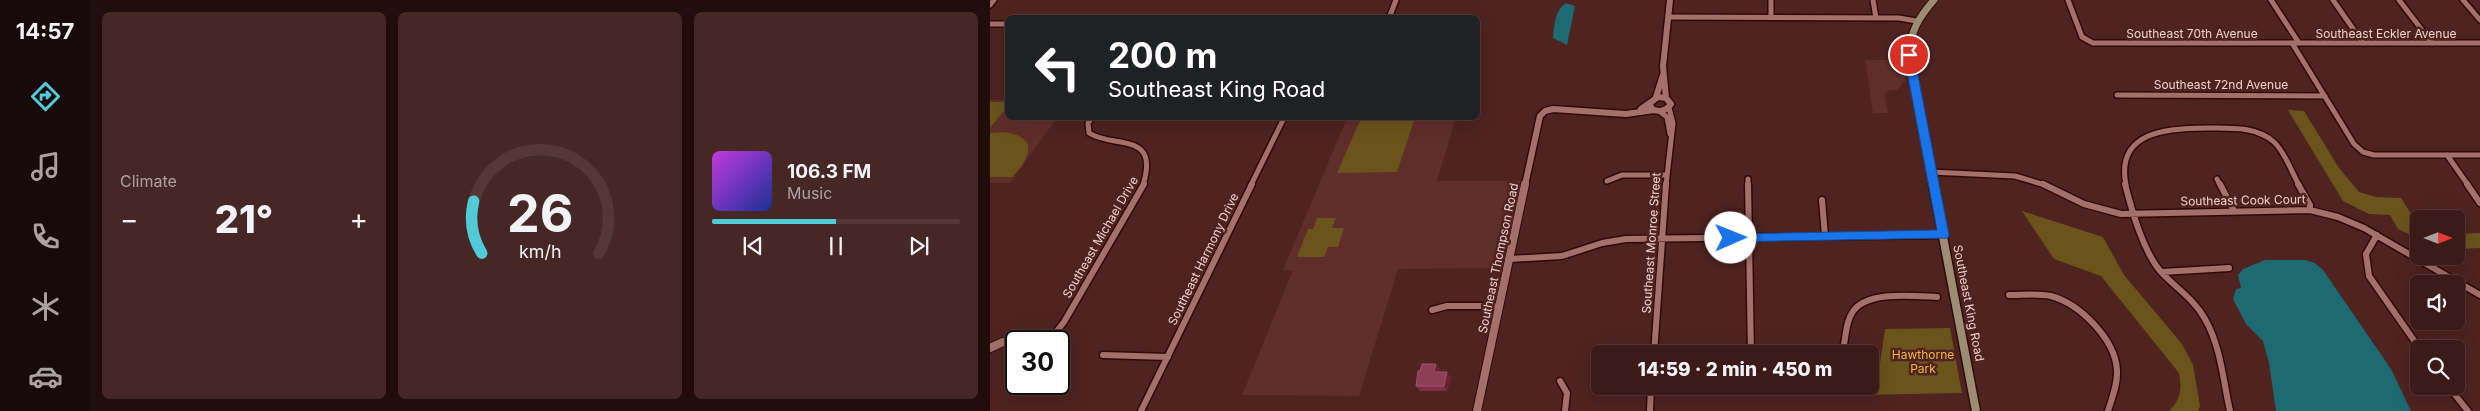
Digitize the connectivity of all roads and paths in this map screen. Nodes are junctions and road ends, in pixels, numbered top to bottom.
1 (994, 0) edge
2 (1396, 0) edge
3 (1670, 0) edge
4 (1771, 0) edge
5 (1873, 0) edge
6 (1934, 0) edge
7 (2068, 0) edge
8 (2271, 0) edge
9 (2333, 0) edge
10 (2399, 0) edge
11 (2462, 0) edge
12 (990, 5) edge
13 (1389, 15) edge
14 (1668, 17) junction
15 (1771, 17) junction
16 (1876, 18) junction
17 (2480, 20) edge
18 (1916, 21) junction
19 (990, 24) edge
20 (1005, 24) edge
21 (2292, 43) junction
22 (2299, 43) junction
23 (2363, 43) junction
24 (2432, 43) junction
25 (2480, 43) edge
26 (1663, 75) junction
27 (2117, 95) dead end
28 (2325, 96) junction
29 (1656, 98) junction
30 (1666, 98) junction
31 (1650, 104) junction
32 (1669, 108) junction
33 (1657, 111) junction
34 (1613, 112) junction
35 (1090, 120) edge
36 (1283, 120) edge
37 (1670, 134) junction
38 (2446, 155) junction
39 (2480, 155) edge
40 (1931, 172) junction
41 (1667, 175) junction
42 (1748, 179) dead end
43 (2217, 179) dead end
44 (1608, 181) dead end
45 (1822, 200) dead end
46 (2480, 203) edge
47 (2310, 210) junction
48 (2234, 211) junction
49 (2135, 215) junction
50 (1944, 235) junction
51 (2377, 235) junction
52 (1825, 236) junction
53 (1748, 238) junction
54 (1662, 239) junction
55 (1510, 259) junction
56 (2228, 268) dead end
57 (2162, 272) junction
58 (2009, 295) dead end
59 (2480, 295) edge
60 (1937, 297) dead end
61 (1499, 306) junction
62 (1432, 310) dead end
63 (1058, 330) edge
64 (2414, 340) edge
65 (1005, 342) edge
66 (1655, 345) edge
67 (1751, 345) edge
68 (1843, 345) edge
69 (990, 348) edge
70 (1103, 355) dead end
71 (1168, 357) junction
72 (1560, 381) dead end
73 (1651, 395) edge
74 (2455, 395) edge
75 (1142, 411) edge
76 (1477, 411) edge
77 (1565, 411) edge
78 (1650, 411) edge
79 (1976, 411) edge
80 (2108, 411) edge
81 (2230, 411) edge
82 (2468, 411) edge

1 - 12 street
2 - 13 street
3 - 14 street
4 - 15 street
5 - 16 street
6 - 18 main road, Southeast King Road
7 - 21 street, Southeast 70th Avenue
8 - 22 street
9 - 23 street
10 - 24 street
11 - 17 street
14 - 15 street
14 - 26 street
15 - 16 street
16 - 18 street
18 - 40 main road, Southeast King Road
19 - 20 street
21 - 22 street, Southeast Eckler Avenue
21 - 28 street
22 - 23 street, Southeast Eckler Avenue
23 - 24 street, Southeast Eckler Avenue
24 - 25 street, Southeast Eckler Avenue
26 - 29 street
26 - 30 street
27 - 28 street, Southeast 72nd Avenue
28 - 38 street
29 - 30 street
29 - 31 street
30 - 32 street
31 - 33 street
31 - 34 street
32 - 33 street
32 - 37 street, Southeast Monroe Street
33 - 34 street
33 - 37 street, Southeast Monroe Street
34 - 55 street, Southeast Thompson Road
35 - 63 street, Southeast Michael Drive
36 - 71 street, Southeast Harmony Drive
37 - 41 street, Southeast Monroe Street
38 - 39 street
38 - 46 street
40 - 49 street, Southeast Cook Court
40 - 50 main road, Southeast King Road
41 - 44 street
41 - 54 street, Southeast Monroe Street
42 - 53 street
43 - 48 street
45 - 52 street
47 - 48 street, Southeast Cook Court
47 - 49 street
47 - 51 street, Southeast Cook Court
48 - 49 street, Southeast Cook Court
49 - 57 street
50 - 52 street
50 - 79 main road, Southeast King Road
51 - 59 street, Southeast Cook Court
51 - 64 street
52 - 53 street
53 - 54 street
53 - 67 street
54 - 55 street
54 - 66 street, Southeast Monroe Street
55 - 61 street, Southeast Thompson Road
56 - 57 street
57 - 81 street
58 - 80 street
60 - 68 street
61 - 62 street
61 - 76 street, Southeast Thompson Road
65 - 69 street
70 - 71 street
71 - 75 street, Southeast Harmony Drive
72 - 77 street
73 - 78 street
74 - 82 street

